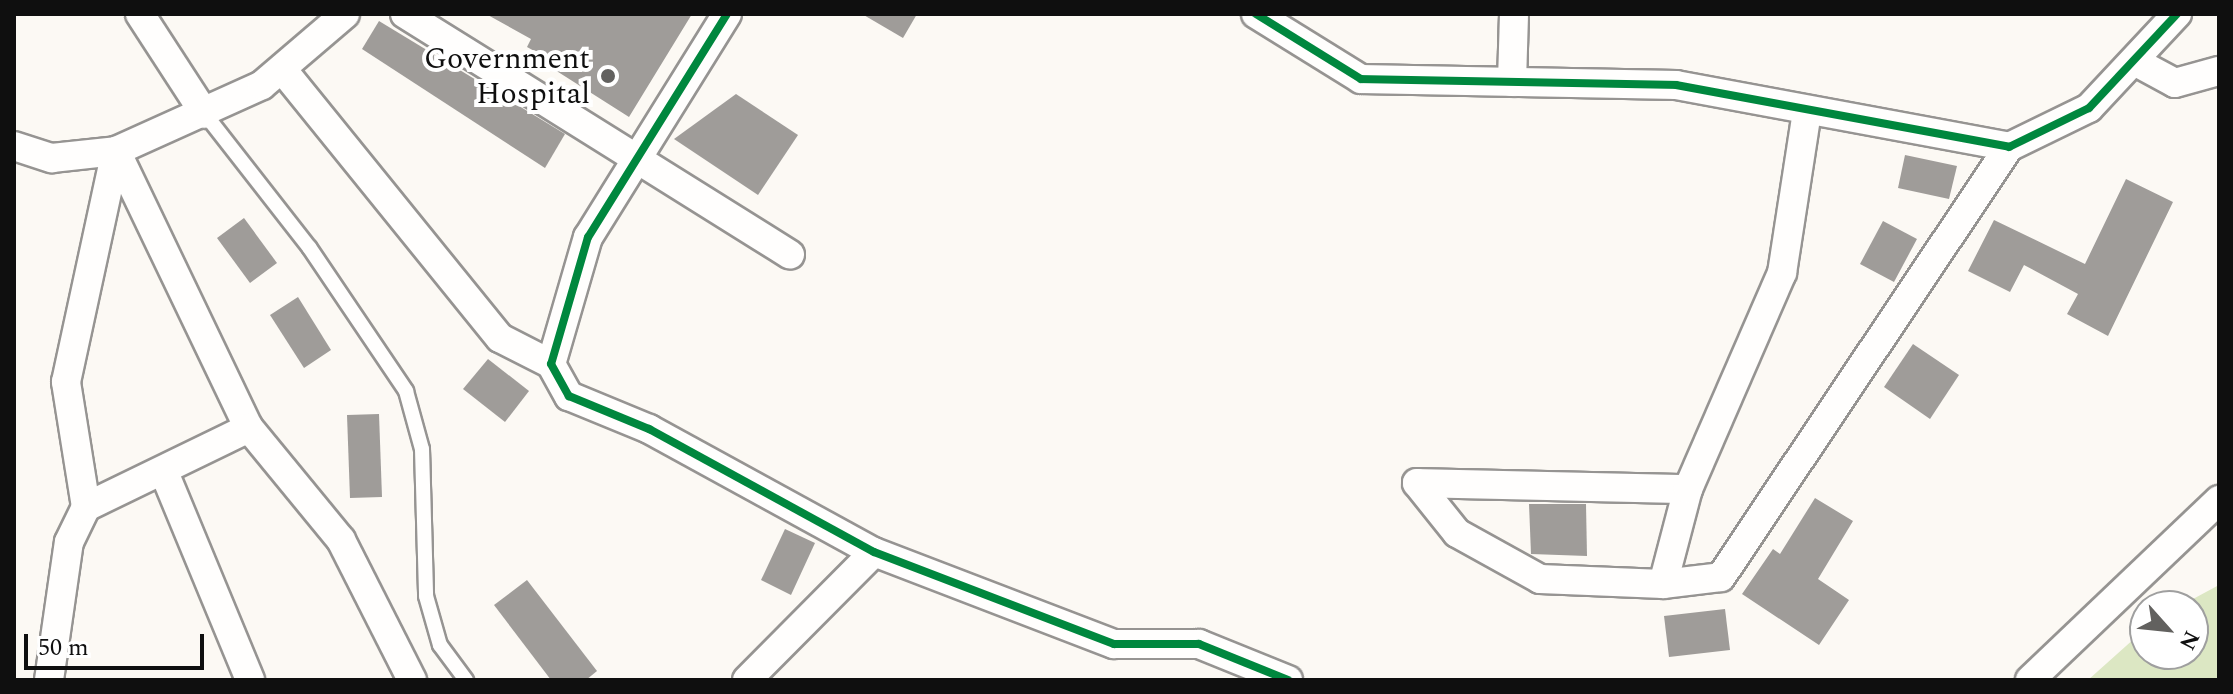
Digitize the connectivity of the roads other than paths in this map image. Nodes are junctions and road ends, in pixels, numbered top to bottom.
1 (140, 14) edge
2 (345, 14) edge
3 (405, 14) edge
4 (727, 14) edge
5 (1256, 14) edge
6 (1514, 14) edge
7 (2177, 14) edge
8 (2136, 62) junction
9 (282, 69) junction
10 (2219, 71) edge
11 (1512, 82) junction
12 (1807, 111) junction
13 (205, 114) junction
14 (14, 146) edge
15 (2009, 147) junction
16 (116, 151) junction
17 (637, 159) junction
18 (790, 255) dead end
19 (551, 364) junction
20 (249, 428) junction
21 (164, 472) junction
22 (1688, 489) junction
23 (2219, 500) edge
24 (86, 507) junction
25 (874, 552) junction
26 (1663, 584) junction
27 (49, 680) edge
28 (250, 680) edge
29 (412, 680) edge
30 (466, 680) edge
31 (747, 680) edge
32 (1288, 680) edge
33 (2030, 680) edge

1 - 13 street
2 - 9 street
3 - 17 street
4 - 17 street
5 - 11 street
6 - 11 street
7 - 8 street
8 - 10 street
8 - 15 street
9 - 13 street
9 - 19 street
11 - 12 street
12 - 15 street
12 - 22 street
13 - 16 street
13 - 30 lane
14 - 16 street
15 - 26 street
16 - 20 street
16 - 24 street
17 - 18 street
17 - 19 street
19 - 25 street
20 - 21 street
20 - 29 street
21 - 24 street
21 - 28 street
22 - 26 street
22 - 26 street
23 - 33 street
24 - 27 street
25 - 31 street
25 - 32 street

